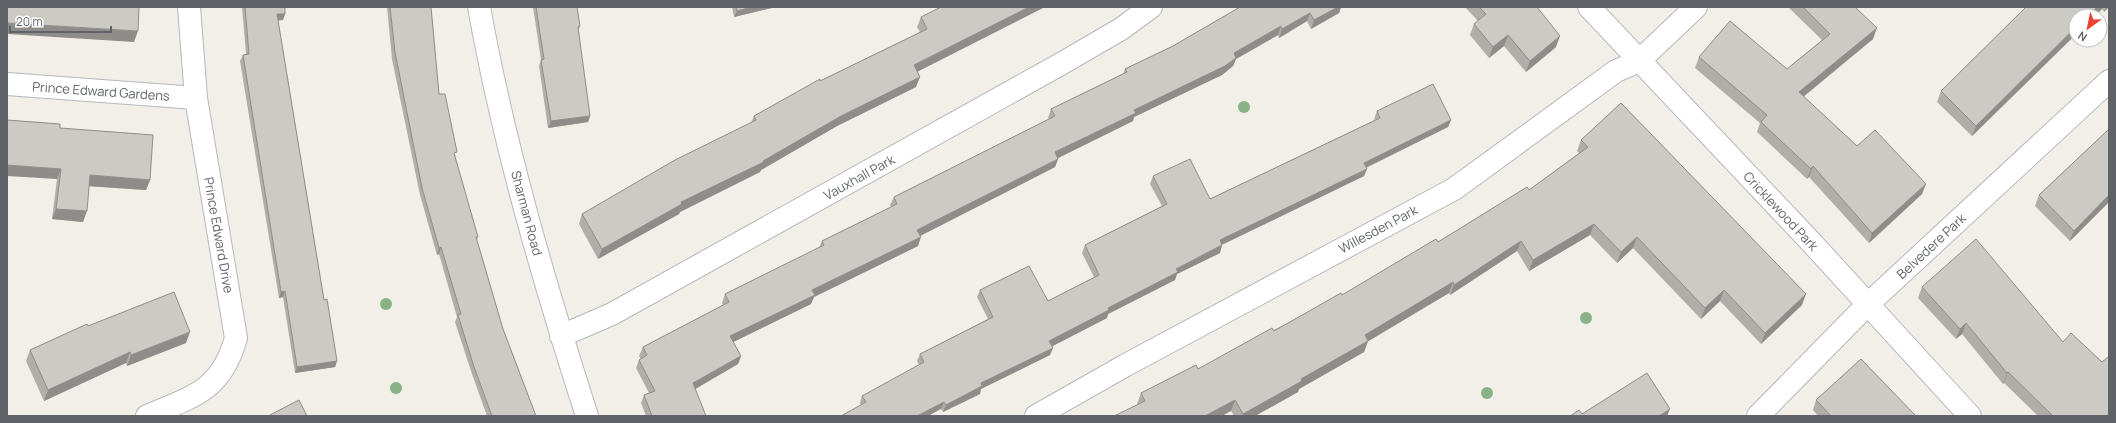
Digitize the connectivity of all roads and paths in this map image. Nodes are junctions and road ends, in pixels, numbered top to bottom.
1 (190, 7) edge
2 (479, 7) edge
3 (1150, 7) edge
4 (1589, 7) edge
5 (1696, 7) edge
6 (1639, 61) junction
7 (2109, 81) edge
8 (7, 84) edge
9 (196, 98) junction
10 (1867, 306) junction
11 (562, 336) junction
12 (147, 416) edge
13 (587, 416) edge
14 (1036, 416) edge
15 (1758, 416) edge
16 (1970, 416) edge

1 - 9 street, Prince Edward Drive
2 - 11 street, Sharman Road
3 - 11 street, Vauxhall Park
4 - 6 street, Cricklewood Park
5 - 6 street, Willesden Park
6 - 10 street, Cricklewood Park
6 - 14 street, Willesden Park
7 - 10 street, Belvedere Park
8 - 9 street, Prince Edward Gardens
9 - 12 street, Prince Edward Drive
10 - 15 street, Belvedere Park
10 - 16 street, Cricklewood Park
11 - 13 street, Sharman Road

